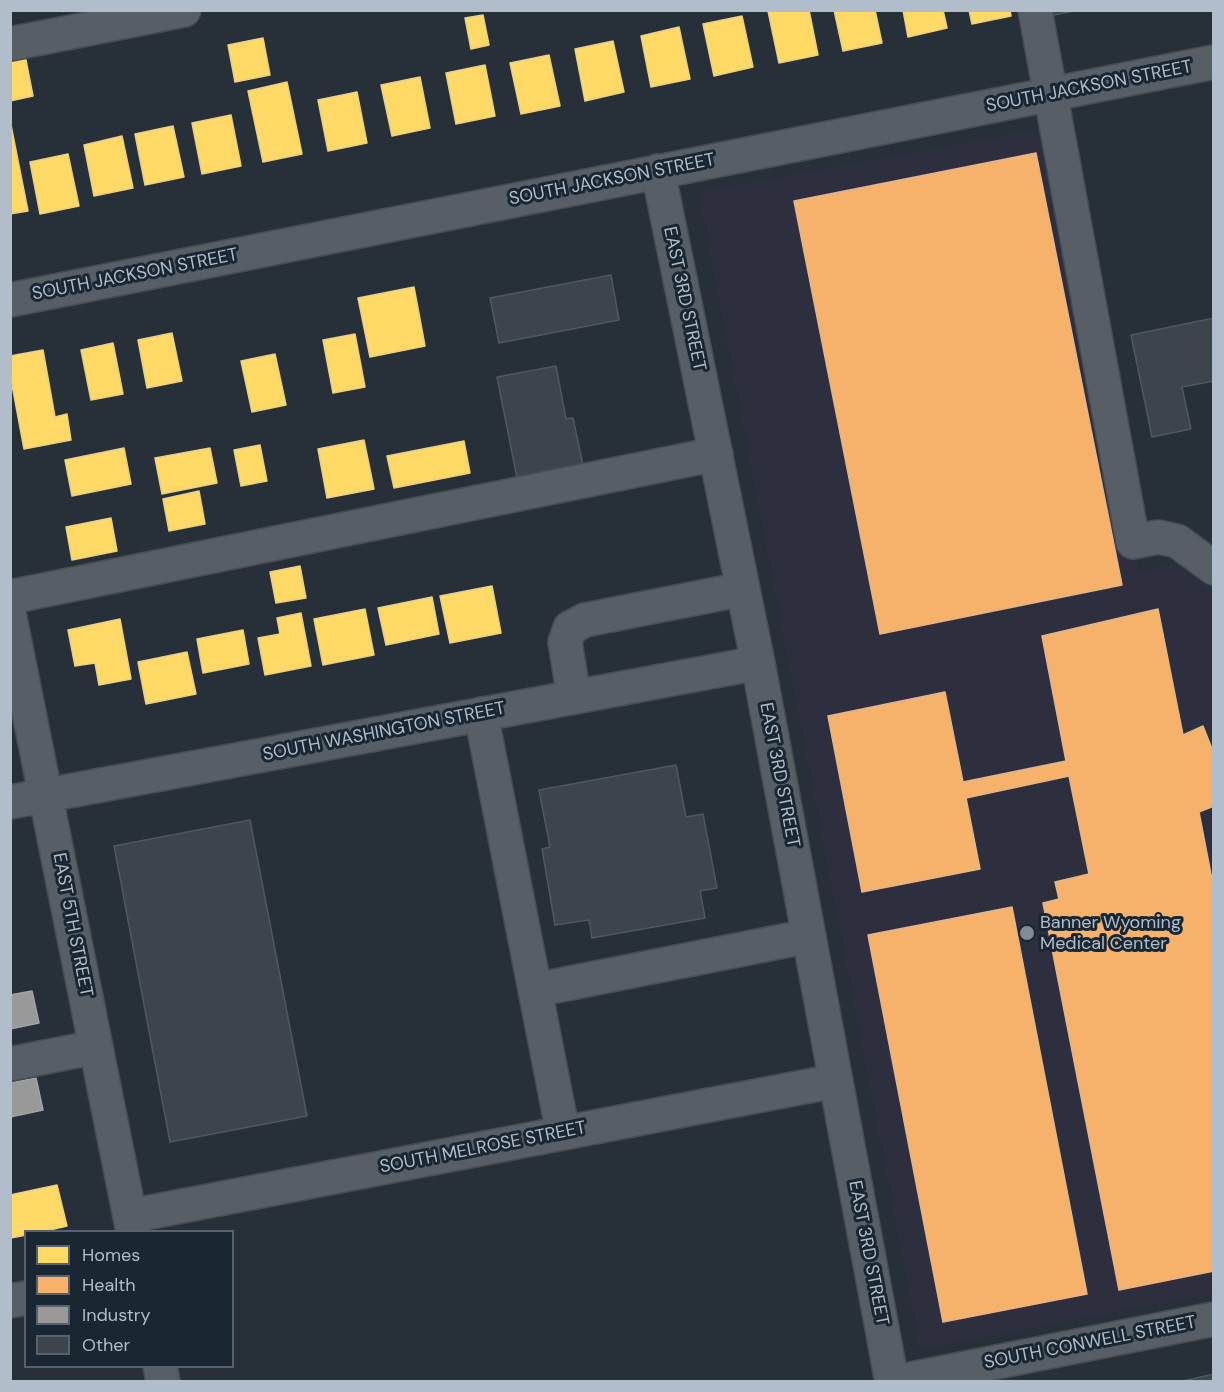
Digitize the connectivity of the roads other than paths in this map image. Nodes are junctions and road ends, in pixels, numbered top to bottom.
1 (184, 10) edge
2 (1035, 10) edge
3 (10, 44) edge
4 (1214, 62) edge
5 (1051, 94) junction
6 (658, 171) junction
7 (10, 300) edge
8 (716, 454) junction
9 (1214, 568) edge
10 (743, 589) junction
11 (10, 597) edge
12 (10, 618) edge
13 (758, 663) junction
14 (574, 697) junction
15 (482, 714) junction
16 (46, 796) junction
17 (10, 802) edge
18 (809, 936) junction
19 (535, 990) junction
20 (96, 1047) junction
21 (10, 1064) edge
22 (836, 1081) junction
23 (563, 1133) junction
24 (131, 1223) edge
25 (1214, 1318) edge
26 (891, 1382) edge
27 (896, 1382) edge

1 - 3 street
2 - 5 street
4 - 5 street, SOUTH JACKSON STREET
5 - 6 street, SOUTH JACKSON STREET
5 - 9 street
6 - 7 street, SOUTH JACKSON STREET
6 - 8 street, EAST 3RD STREET
8 - 10 street, EAST 3RD STREET
8 - 11 street
10 - 13 street, EAST 3RD STREET
10 - 14 street
12 - 16 street, EAST 5TH STREET
13 - 14 street, SOUTH WASHINGTON STREET
13 - 18 street, EAST 3RD STREET
14 - 15 street, SOUTH WASHINGTON STREET
15 - 16 street, SOUTH WASHINGTON STREET
15 - 19 street
16 - 17 street, SOUTH WASHINGTON STREET
16 - 20 street, EAST 5TH STREET
18 - 19 street
18 - 22 street, EAST 3RD STREET
19 - 23 street
20 - 21 street
20 - 24 street, EAST 5TH STREET
22 - 23 street, SOUTH MELROSE STREET
22 - 26 street, EAST 3RD STREET
23 - 24 street, SOUTH MELROSE STREET
25 - 27 street, SOUTH CONWELL STREET

